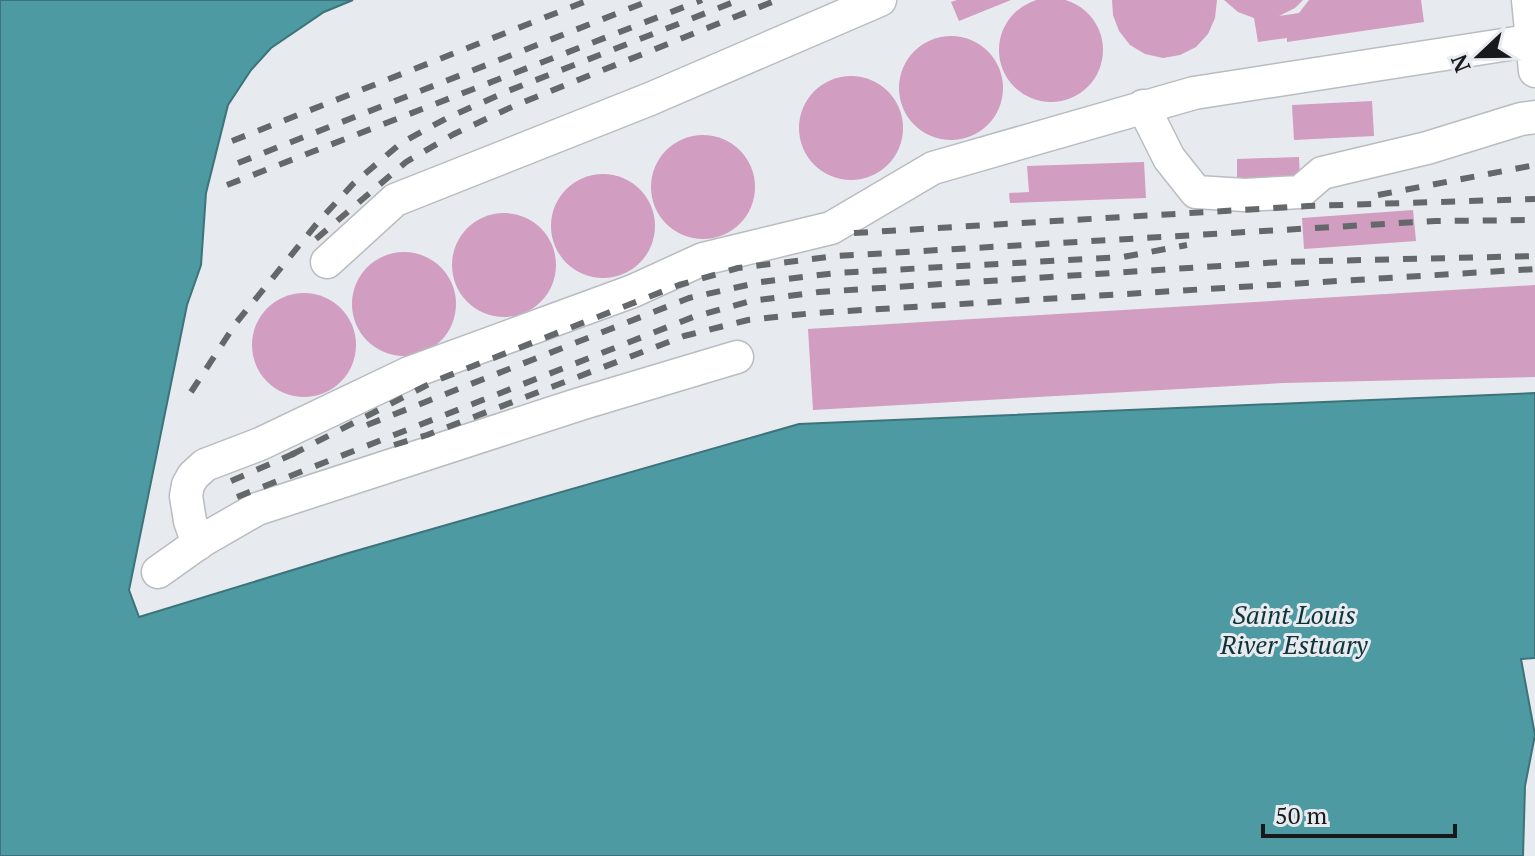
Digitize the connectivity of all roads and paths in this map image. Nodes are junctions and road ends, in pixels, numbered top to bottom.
1 (880, 0) edge
2 (1528, 0) edge
3 (1534, 50) edge
4 (1143, 106) junction
5 (1535, 117) edge
6 (327, 262) dead end
7 (737, 357) dead end
8 (198, 544) junction
9 (158, 572) dead end

1 - 6 lane
2 - 3 lane
3 - 4 lane
4 - 5 lane
4 - 8 lane
7 - 8 lane
8 - 9 lane

